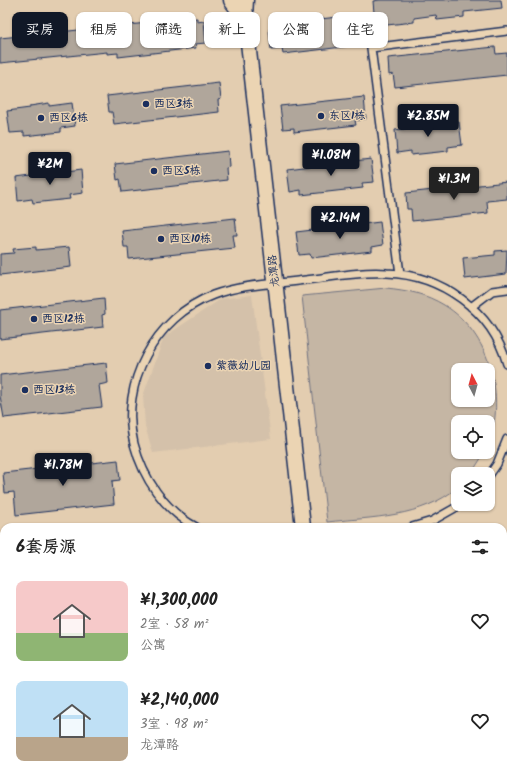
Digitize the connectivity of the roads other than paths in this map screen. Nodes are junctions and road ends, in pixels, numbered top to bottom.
1 (233, 0) edge
2 (237, 0) edge
3 (247, 5) edge
4 (507, 31) edge
5 (400, 274) junction
6 (276, 284) junction
7 (507, 289) edge
8 (471, 307) junction
9 (507, 364) edge
10 (507, 439) edge
11 (504, 458) edge
12 (495, 469) edge
13 (451, 510) edge
14 (190, 523) edge
15 (303, 523) edge
16 (425, 523) edge

1 - 3 street
2 - 3 street, 龙潭路
3 - 6 street, 龙潭路
4 - 5 lane
5 - 6 lane
5 - 8 lane
6 - 14 lane
6 - 15 street, 龙潭路
7 - 8 lane
8 - 9 lane
10 - 11 lane
11 - 12 lane
13 - 16 lane

